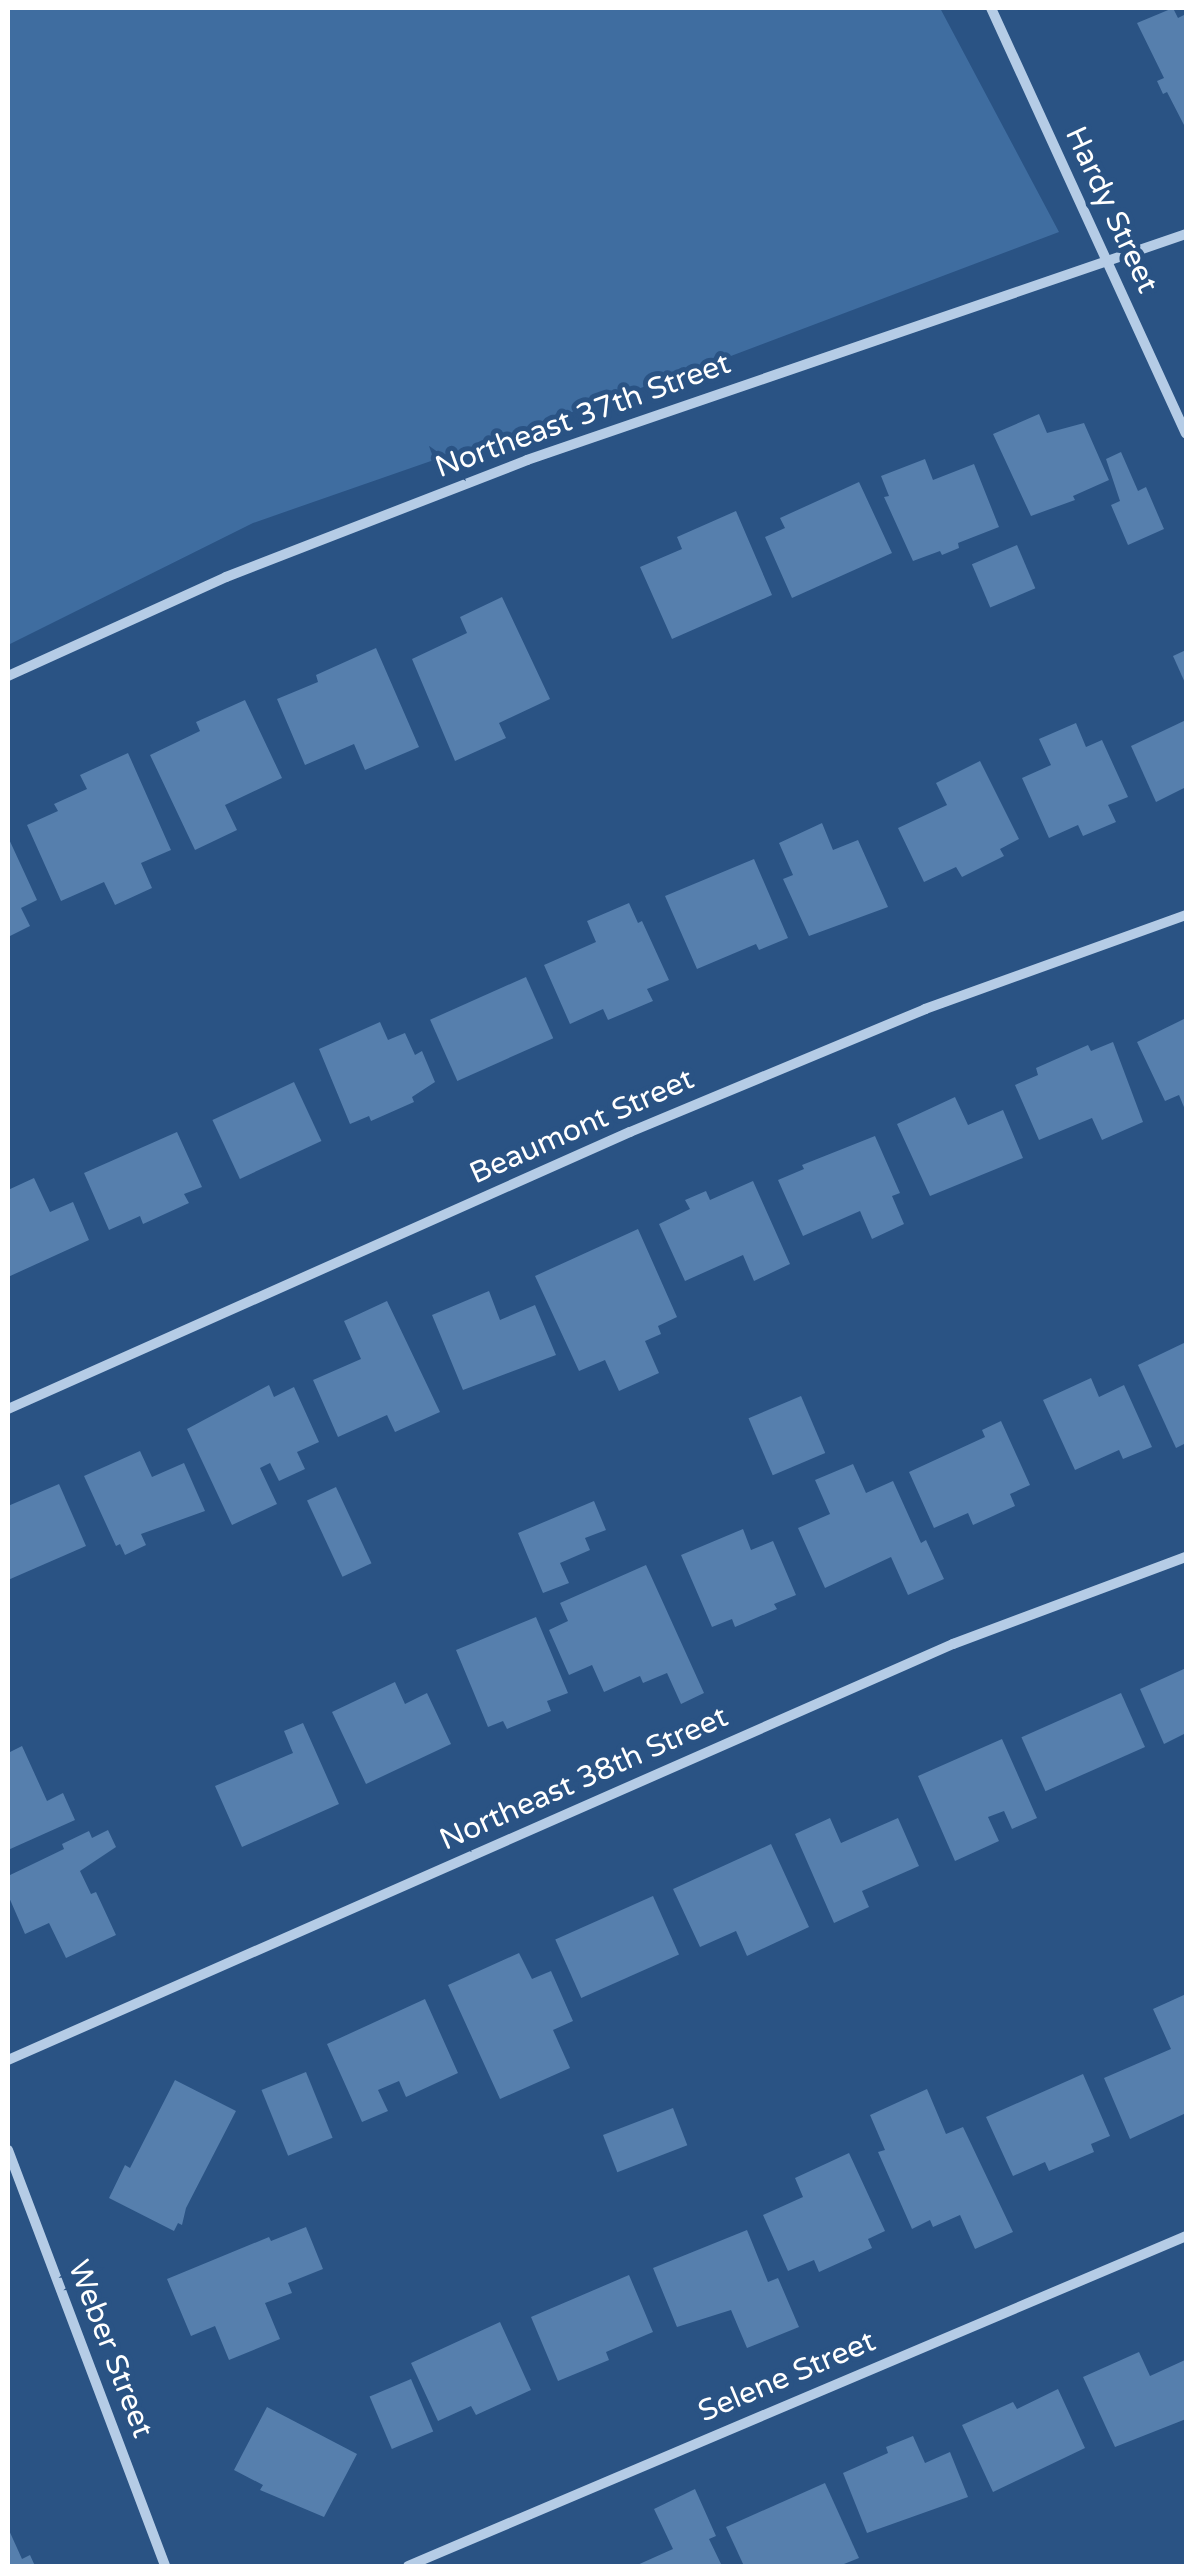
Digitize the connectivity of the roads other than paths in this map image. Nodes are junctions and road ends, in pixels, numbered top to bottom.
1 (991, 8) edge
2 (1186, 234) edge
3 (1108, 262) junction
4 (1186, 433) edge
5 (8, 676) edge
6 (1186, 915) edge
7 (8, 1409) edge
8 (1186, 1557) edge
9 (8, 2060) edge
10 (8, 2150) edge
11 (1186, 2236) edge
12 (165, 2566) edge
13 (408, 2566) edge

1 - 3 street, Hardy Street
2 - 3 street, Northeast 37th Street
3 - 4 street, Hardy Street
3 - 5 street, Northeast 37th Street
6 - 7 street, Beaumont Street
8 - 9 street, Northeast 38th Street
10 - 12 street, Weber Street
11 - 13 street, Selene Street

